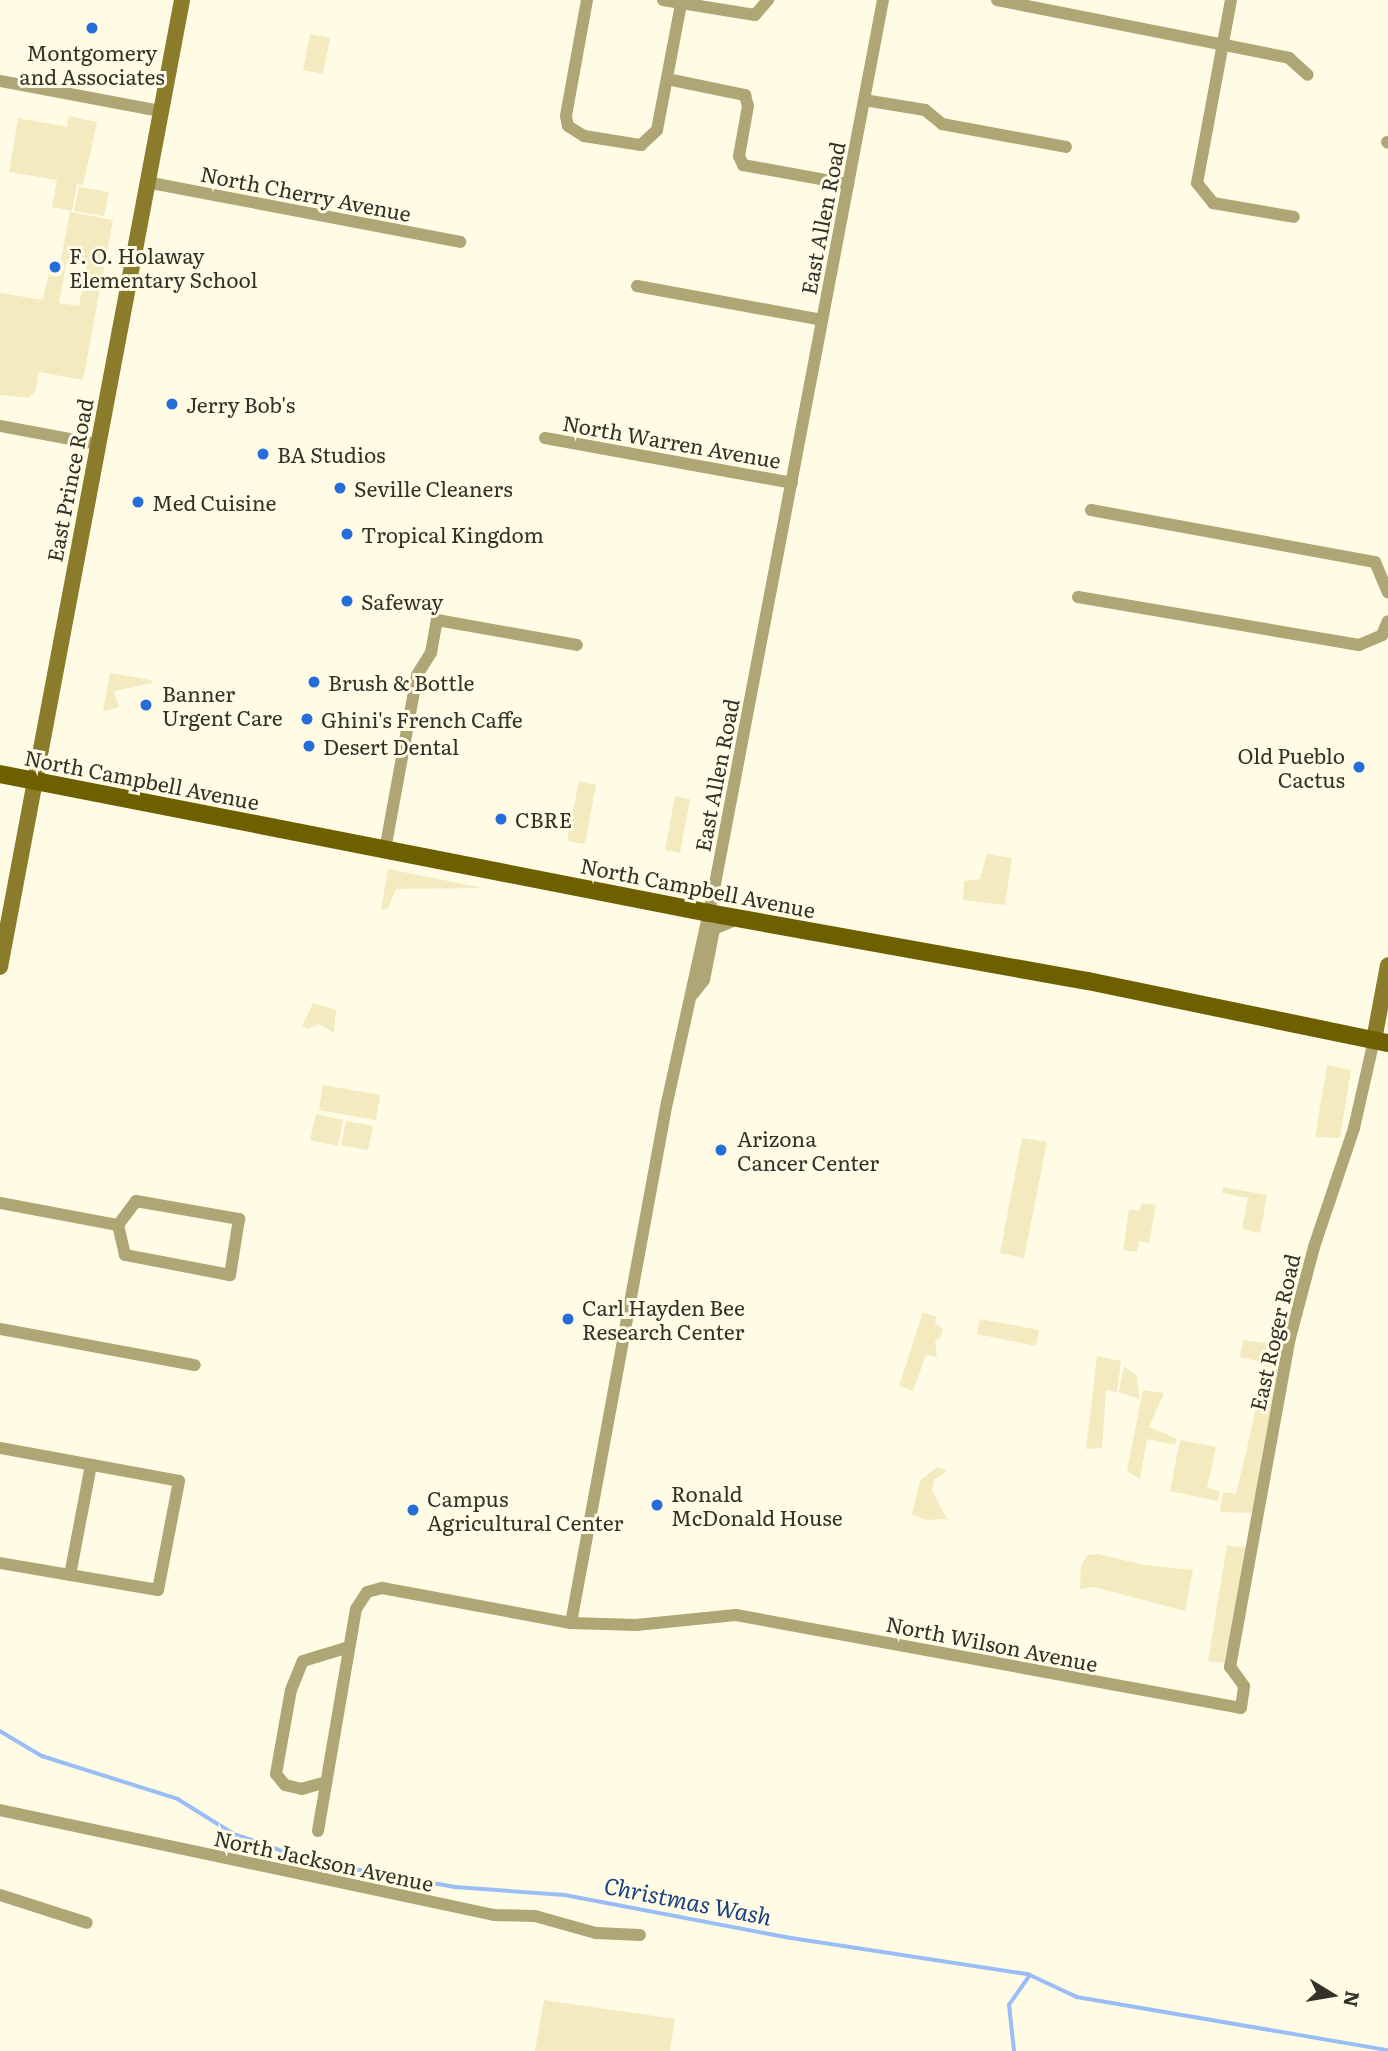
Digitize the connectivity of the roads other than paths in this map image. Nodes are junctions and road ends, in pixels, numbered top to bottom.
1 (182, 0) edge
2 (587, 0) edge
3 (663, 0) edge
4 (768, 0) edge
5 (884, 0) edge
6 (997, 0) edge
7 (1231, 0) edge
8 (681, 4) junction
9 (1222, 47) junction
10 (1308, 75) dead end
11 (667, 79) junction
12 (0, 81) edge
13 (864, 100) junction
14 (159, 111) junction
15 (1066, 147) dead end
16 (146, 182) junction
17 (848, 184) junction
18 (1294, 217) dead end
19 (460, 242) dead end
20 (637, 286) dead end
21 (822, 320) junction
22 (0, 426) edge
23 (545, 438) dead end
24 (97, 444) junction
25 (792, 483) junction
26 (1091, 510) dead end
27 (1388, 592) edge
28 (1078, 597) dead end
29 (1388, 621) edge
30 (577, 645) dead end
31 (0, 774) edge
32 (35, 781) junction
33 (385, 850) junction
34 (709, 914) junction
35 (743, 920) junction
36 (1388, 965) edge
37 (0, 967) edge
38 (692, 994) dead end
39 (1381, 1042) edge
40 (0, 1203) edge
41 (118, 1225) junction
42 (0, 1329) edge
43 (195, 1365) dead end
44 (0, 1448) edge
45 (91, 1465) junction
46 (0, 1563) edge
47 (70, 1575) junction
48 (571, 1623) junction
49 (349, 1647) junction
50 (1241, 1708) joint
51 (326, 1782) junction
52 (0, 1810) edge
53 (317, 1831) dead end
54 (0, 1895) edge
55 (87, 1923) dead end
56 (640, 1935) dead end

1 - 14 main road, East Prince Road
2 - 11 street
3 - 8 street
4 - 8 street
5 - 13 street, East Allen Road
6 - 9 street
7 - 9 street
8 - 11 street
9 - 10 street
9 - 18 street
11 - 17 street
12 - 14 street
13 - 15 street
13 - 17 street, East Allen Road
14 - 16 main road, East Prince Road
16 - 19 street, North Cherry Avenue
16 - 24 main road, East Prince Road
17 - 21 street, East Allen Road
20 - 21 street
21 - 25 street, East Allen Road
22 - 24 street
23 - 25 street, North Warren Avenue
24 - 32 main road, East Prince Road
25 - 34 street, East Allen Road
26 - 27 street
28 - 29 street
30 - 33 street
31 - 32 main road, North Campbell Avenue
32 - 33 main road, North Campbell Avenue
32 - 37 main road, East Prince Road
33 - 34 main road, North Campbell Avenue
34 - 35 main road, North Campbell Avenue
34 - 48 street, East Allen Road
35 - 38 street
35 - 39 main road, North Campbell Avenue
36 - 39 main road, East Roger Road
39 - 50 street, East Roger Road
40 - 41 street
41 - 41 street
42 - 43 street
44 - 45 street
45 - 47 street
45 - 47 street
46 - 47 street
48 - 49 street, North Wilson Avenue
48 - 50 street, North Wilson Avenue
49 - 51 street, North Wilson Avenue
49 - 51 street
51 - 53 street, North Wilson Avenue
52 - 56 street, North Jackson Avenue
54 - 55 street

